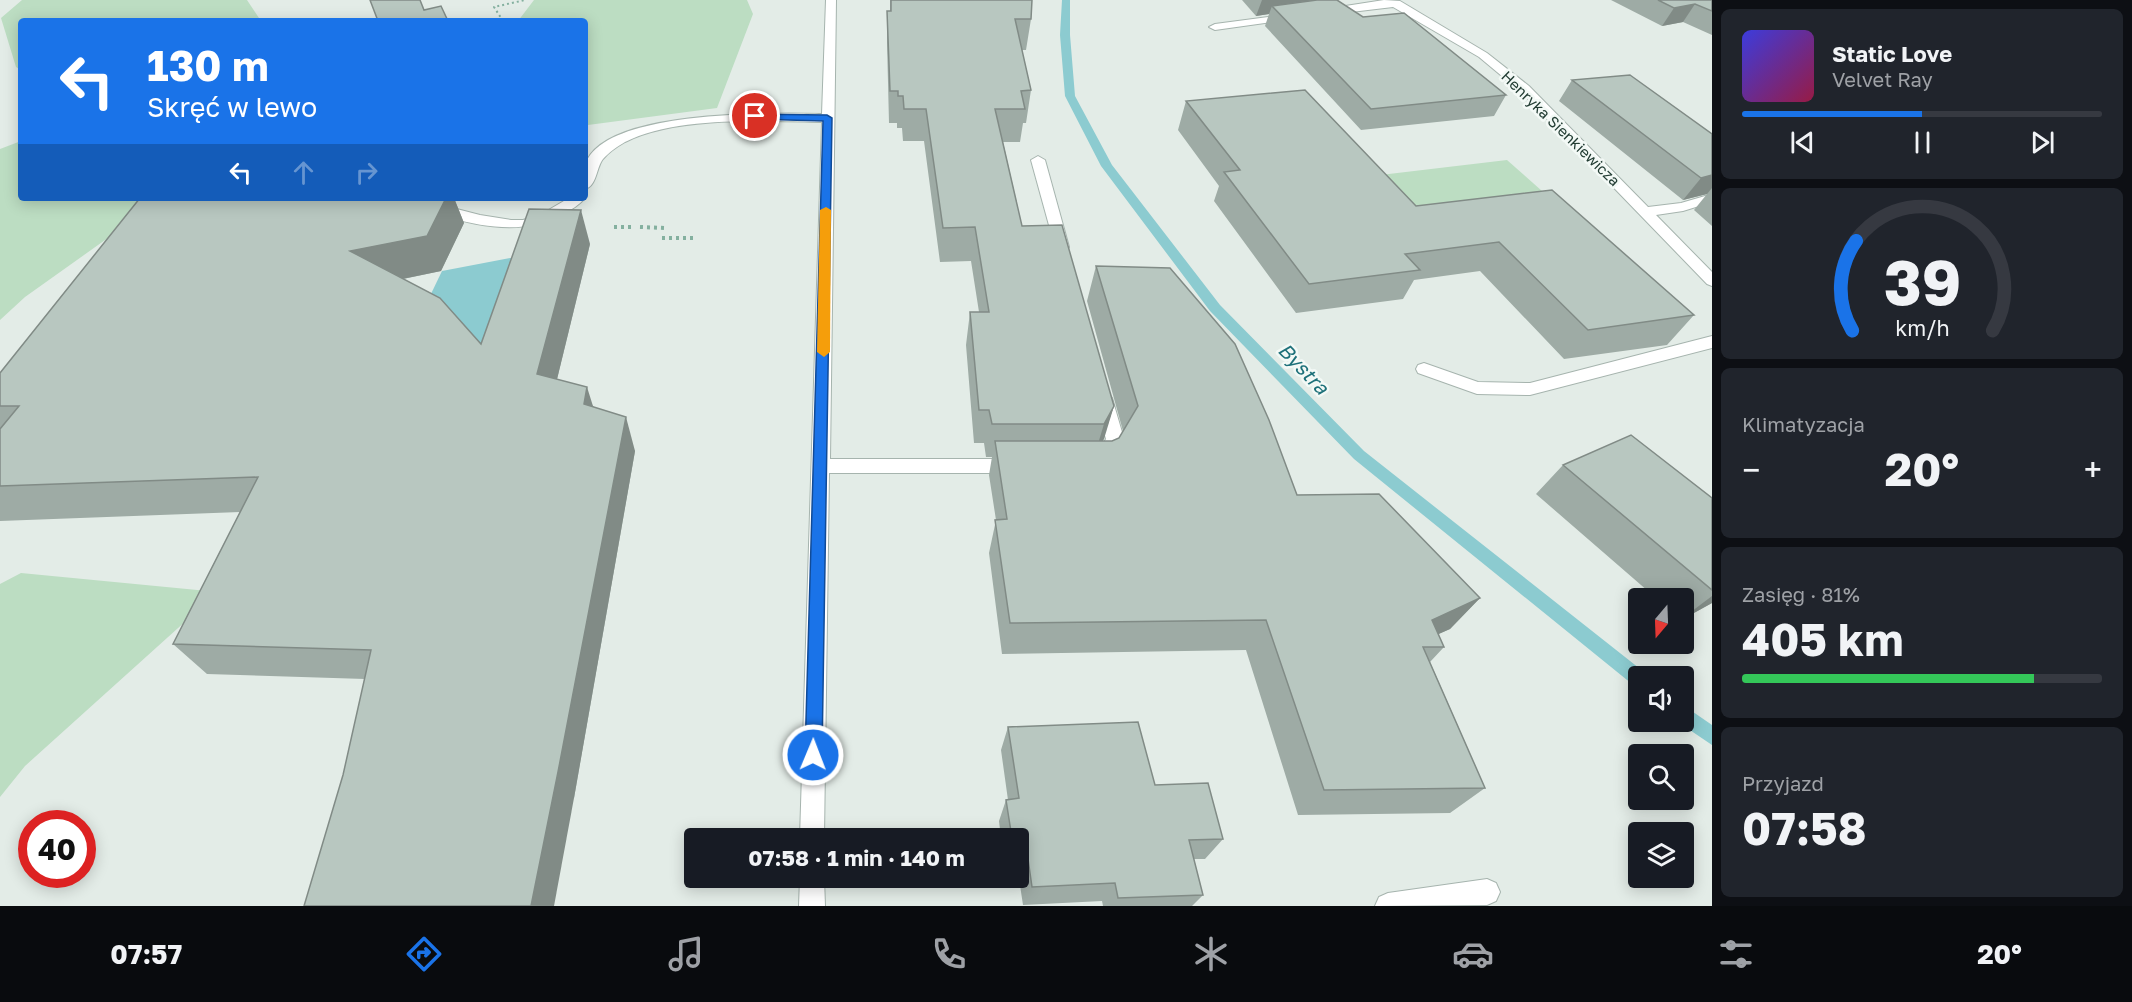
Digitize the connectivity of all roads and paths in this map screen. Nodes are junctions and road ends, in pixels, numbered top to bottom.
1 (525, 0) edge
2 (831, 0) edge
3 (1393, 2) edge
4 (501, 18) edge
5 (1215, 27) dead end
6 (827, 118) junction
7 (1038, 160) dead end
8 (588, 177) edge
9 (1712, 198) edge
10 (410, 201) edge
11 (573, 201) edge
12 (1646, 212) junction
13 (614, 227) dead end
14 (631, 227) dead end
15 (640, 227) dead end
16 (665, 228) dead end
17 (662, 238) dead end
18 (693, 238) dead end
19 (1066, 261) edge
20 (1712, 281) edge
21 (1712, 342) edge
22 (1424, 369) dead end
23 (1099, 384) edge
24 (821, 466) junction
25 (1029, 466) edge
26 (1089, 466) edge
27 (812, 828) edge
28 (812, 888) edge
29 (1487, 892) dead end
30 (812, 906) edge
31 (1388, 906) edge

1 - 4 path
2 - 6 street
3 - 5 street
3 - 12 street, Henryka Sienkiewicza
6 - 8 street
6 - 24 street
7 - 19 street
9 - 12 street
10 - 11 street
12 - 20 street, Henryka Sienkiewicza
13 - 14 path
15 - 16 path
17 - 18 path
21 - 22 street
23 - 26 street
24 - 25 street
24 - 27 street
28 - 30 street
29 - 31 street

